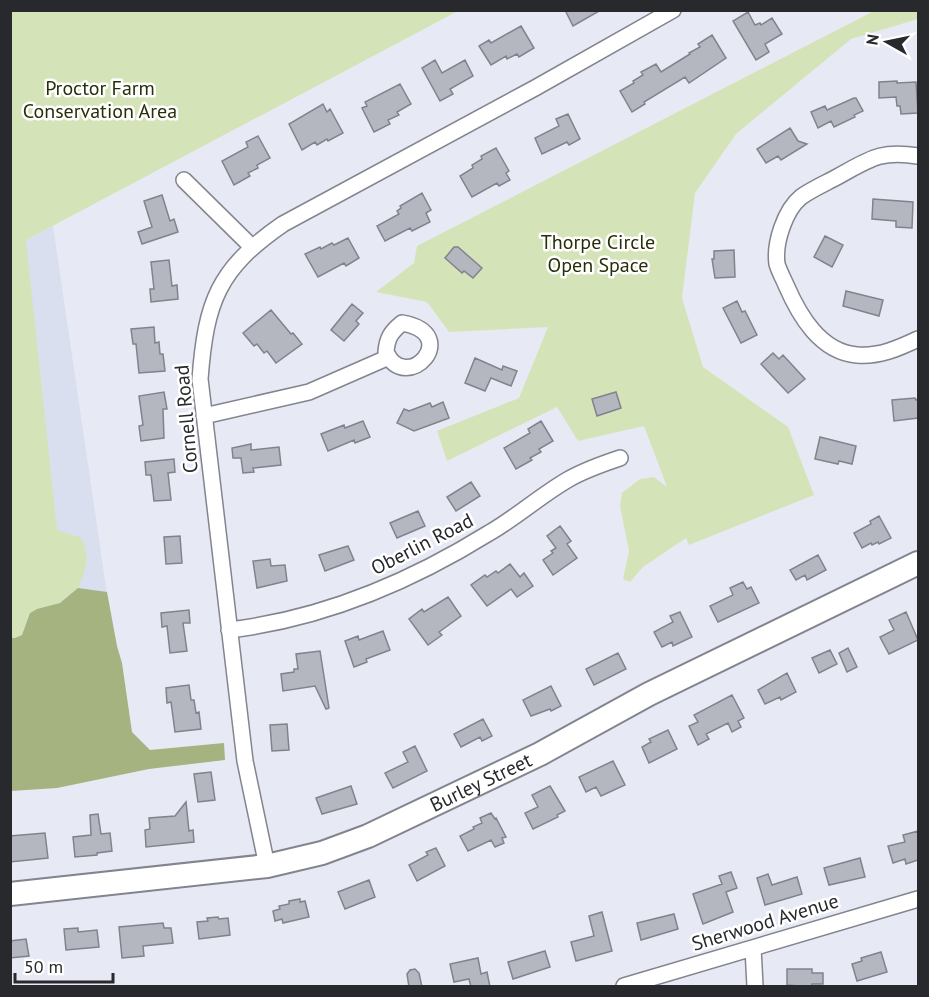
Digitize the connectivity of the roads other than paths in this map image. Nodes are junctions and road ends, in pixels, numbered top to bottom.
1 (673, 10) edge
2 (918, 156) edge
3 (184, 180) dead end
4 (252, 248) junction
5 (918, 339) edge
6 (389, 357) dead end
7 (204, 416) junction
8 (620, 458) dead end
9 (918, 563) edge
10 (229, 630) junction
11 (267, 866) junction
12 (10, 894) edge
13 (918, 899) edge
14 (753, 948) junction
15 (624, 987) edge
16 (755, 987) edge

1 - 4 street, Cornell Road
2 - 5 street
3 - 4 street
4 - 7 street, Cornell Road
6 - 7 street
7 - 10 street, Cornell Road
8 - 10 street, Oberlin Road
9 - 11 main road, Burley Street
10 - 11 street, Cornell Road
11 - 12 main road, Burley Street
13 - 14 street, Sherwood Avenue
14 - 15 street, Sherwood Avenue
14 - 16 street

